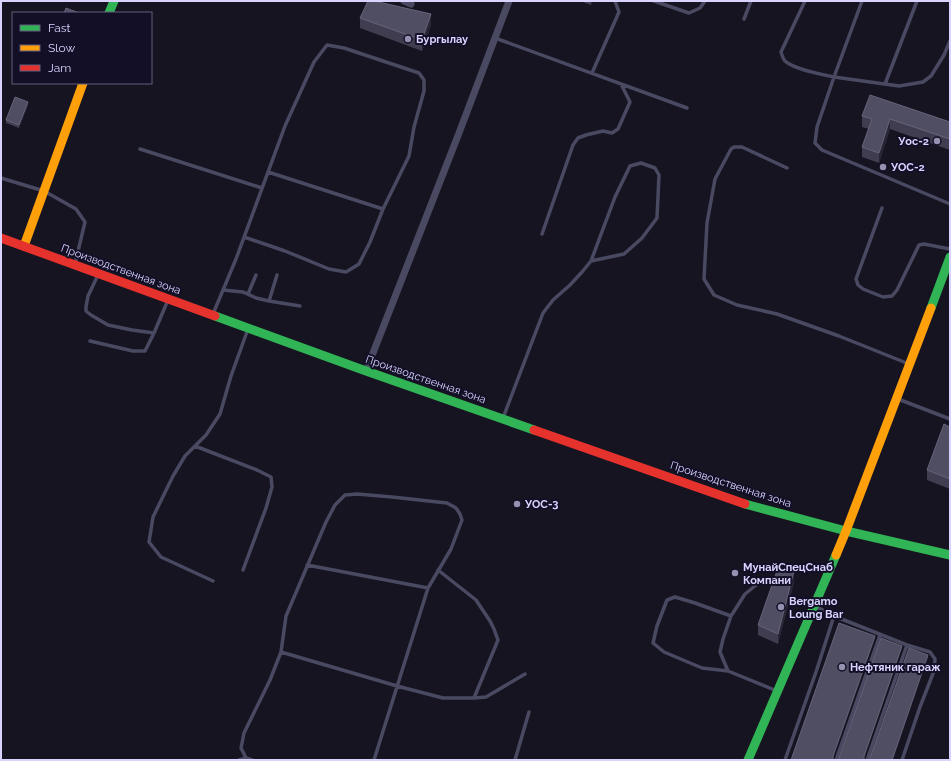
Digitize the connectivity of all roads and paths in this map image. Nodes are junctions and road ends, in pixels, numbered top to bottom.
1 (114, 1) edge
2 (509, 1) edge
3 (615, 1) edge
4 (654, 1) edge
5 (706, 1) edge
6 (751, 1) edge
7 (805, 1) edge
8 (862, 1) edge
9 (917, 1) edge
10 (109, 12) edge
11 (744, 19) dead end
12 (495, 38) junction
13 (950, 41) edge
14 (592, 73) junction
15 (834, 77) junction
16 (84, 84) edge
17 (621, 84) junction
18 (885, 84) junction
19 (687, 108) dead end
20 (140, 150) dead end
21 (787, 168) dead end
22 (268, 172) junction
23 (1, 178) edge
24 (262, 188) junction
25 (44, 192) junction
26 (950, 204) edge
27 (882, 208) dead end
28 (383, 209) junction
29 (542, 234) dead end
30 (244, 237) junction
31 (1, 238) edge
32 (24, 246) junction
33 (950, 249) edge
34 (950, 257) edge
35 (591, 261) junction
36 (75, 264) junction
37 (99, 274) junction
38 (256, 275) dead end
39 (277, 275) dead end
40 (223, 290) junction
41 (248, 294) junction
42 (168, 299) junction
43 (269, 301) junction
44 (300, 306) dead end
45 (213, 315) junction
46 (248, 328) junction
47 (154, 333) junction
48 (90, 341) dead end
49 (910, 364) junction
50 (366, 371) junction
51 (897, 399) junction
52 (503, 419) junction
53 (950, 419) edge
54 (195, 446) junction
55 (846, 531) junction
56 (950, 555) edge
57 (307, 566) junction
58 (243, 570) dead end
59 (438, 570) junction
60 (213, 581) dead end
61 (760, 582) dead end
62 (428, 588) junction
63 (814, 605) junction
64 (730, 616) junction
65 (834, 616) junction
66 (880, 635) junction
67 (907, 645) junction
68 (281, 652) junction
69 (728, 671) junction
70 (525, 674) dead end
71 (397, 686) junction
72 (778, 691) junction
73 (474, 698) junction
74 (529, 712) dead end
75 (246, 758) junction
76 (239, 760) edge
77 (252, 760) edge
78 (374, 760) edge
79 (514, 760) edge
80 (748, 760) edge
81 (785, 760) edge
82 (836, 760) edge
83 (868, 760) edge
84 (902, 760) edge

1 - 10 main road
2 - 12 street
3 - 14 lane
4 - 5 lane
6 - 11 lane
7 - 15 lane
8 - 15 lane
9 - 18 lane
12 - 14 lane
12 - 50 street
13 - 18 lane
14 - 17 lane
15 - 18 lane
15 - 26 lane
16 - 25 main road
17 - 19 lane
17 - 29 lane
20 - 24 lane
21 - 49 lane
22 - 24 lane
22 - 28 lane
22 - 28 lane
23 - 25 lane
24 - 30 lane
25 - 32 main road
25 - 36 lane
27 - 33 lane
28 - 30 lane
30 - 40 lane
31 - 32 main road, Производственная зона
32 - 36 main road, Производственная зона
34 - 49 main road
35 - 35 lane
35 - 52 lane
36 - 37 main road, Производственная зона
37 - 42 main road, Производственная зона
37 - 47 lane
38 - 41 lane
39 - 43 lane
40 - 41 lane
40 - 45 lane
41 - 43 lane
42 - 45 main road, Производственная зона
42 - 47 lane
43 - 44 lane
45 - 46 main road, Производственная зона
46 - 50 main road, Производственная зона
46 - 54 lane
47 - 48 lane
49 - 51 main road
50 - 52 main road, Производственная зона
51 - 53 lane
51 - 55 main road
52 - 55 main road, Производственная зона
54 - 58 lane
54 - 60 lane
55 - 56 main road, Производственная зона
55 - 63 main road
57 - 59 lane
57 - 62 lane
57 - 68 lane
59 - 62 lane
59 - 73 lane
61 - 64 lane
62 - 71 lane
63 - 65 lane
63 - 72 main road
64 - 69 lane
64 - 69 lane
65 - 66 lane
65 - 81 lane
66 - 67 lane
66 - 82 lane
67 - 83 lane
67 - 84 lane
68 - 71 lane
68 - 75 lane
69 - 72 lane
70 - 73 lane
71 - 73 lane
71 - 78 lane
72 - 80 main road
74 - 79 lane
75 - 76 lane
75 - 77 lane

